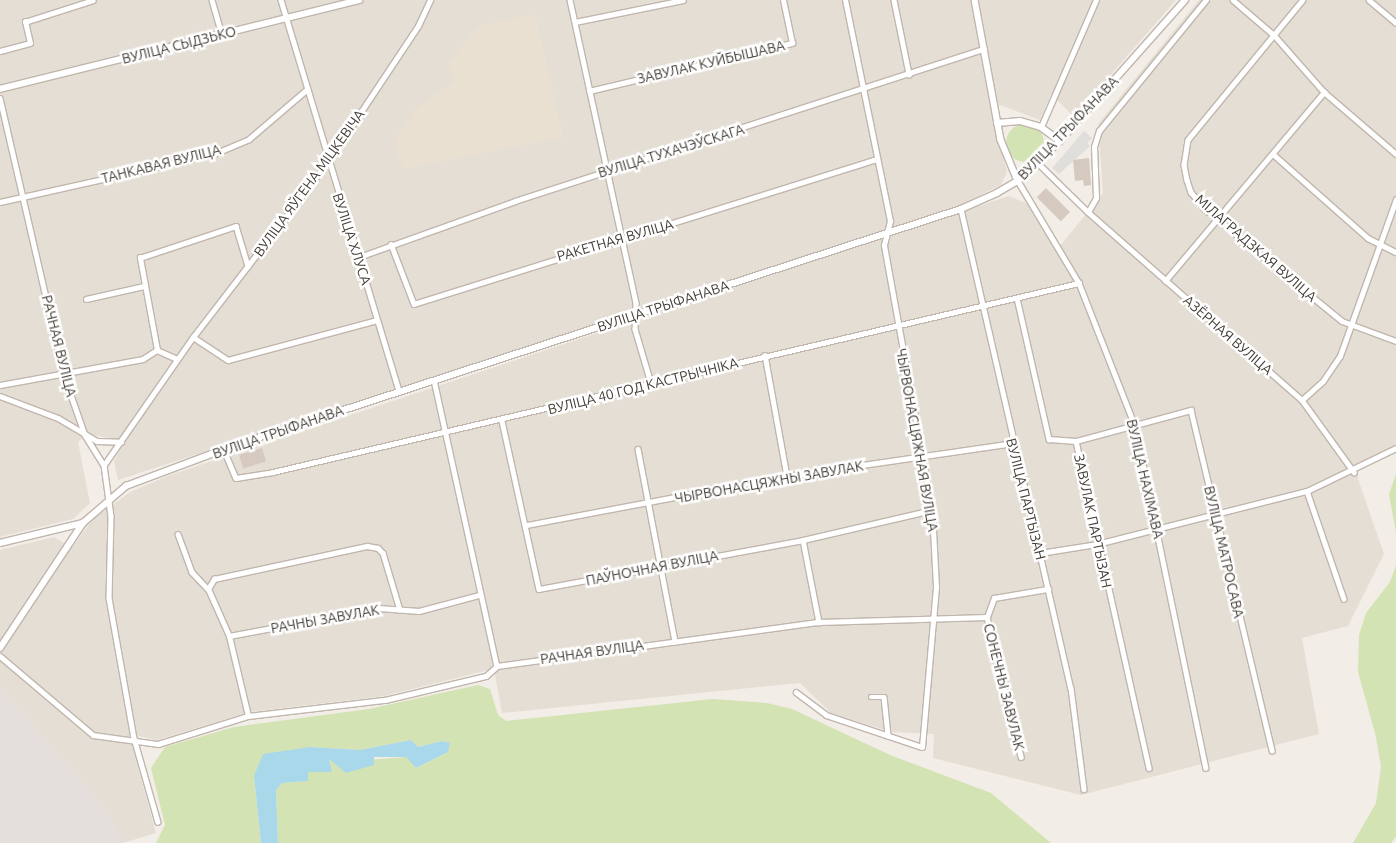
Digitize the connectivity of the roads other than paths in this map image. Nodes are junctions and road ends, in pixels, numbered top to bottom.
1 (93, 0) edge
2 (212, 0) edge
3 (281, 0) edge
4 (359, 0) edge
5 (430, 0) edge
6 (570, 0) edge
7 (683, 0) edge
8 (784, 0) edge
9 (845, 0) edge
10 (894, 0) edge
11 (975, 0) edge
12 (1096, 0) edge
13 (1185, 0) edge
14 (1206, 0) edge
15 (1233, 0) edge
16 (1303, 0) edge
17 (1369, 0) edge
18 (286, 18) junction
19 (575, 22) junction
20 (1396, 23) edge
21 (222, 35) junction
22 (1274, 35) junction
23 (984, 49) junction
24 (0, 51) edge
25 (909, 74) junction
26 (0, 89) edge
27 (305, 91) junction
28 (589, 91) junction
29 (862, 91) junction
30 (1324, 92) junction
31 (0, 98) edge
32 (997, 123) junction
33 (1041, 127) junction
34 (1060, 140) junction
35 (1273, 154) junction
36 (1396, 154) edge
37 (876, 159) junction
38 (327, 162) junction
39 (1038, 163) junction
40 (607, 170) junction
41 (1018, 181) junction
42 (24, 196) junction
43 (1396, 200) edge
44 (0, 202) edge
45 (961, 210) junction
46 (1088, 212) junction
47 (1218, 220) junction
48 (887, 234) junction
49 (622, 238) junction
50 (391, 244) junction
51 (1378, 246) junction
52 (1396, 252) edge
53 (359, 257) junction
54 (248, 266) junction
55 (1165, 281) junction
56 (1079, 283) junction
57 (144, 286) junction
58 (1017, 298) junction
59 (86, 299) dead end
60 (982, 307) junction
61 (636, 314) junction
62 (377, 320) junction
63 (1352, 326) junction
64 (897, 327) junction
65 (193, 337) junction
66 (1396, 342) edge
67 (157, 350) junction
68 (764, 355) junction
69 (177, 359) junction
70 (64, 375) junction
71 (434, 380) junction
72 (651, 383) junction
73 (0, 385) edge
74 (399, 392) junction
75 (0, 396) edge
76 (1302, 400) junction
77 (502, 421) junction
78 (1135, 426) junction
79 (443, 430) junction
80 (85, 435) junction
81 (120, 442) junction
82 (1076, 442) junction
83 (1013, 443) junction
84 (1396, 448) edge
85 (638, 449) dead end
86 (224, 450) junction
87 (920, 455) junction
88 (104, 465) junction
89 (1354, 472) junction
90 (787, 476) junction
91 (1307, 491) junction
92 (109, 498) junction
93 (648, 504) junction
94 (932, 510) junction
95 (1215, 516) junction
96 (83, 523) junction
97 (527, 525) junction
98 (1157, 529) junction
99 (178, 534) dead end
100 (803, 540) junction
101 (0, 543) edge
102 (1097, 544) junction
103 (1040, 553) junction
104 (662, 566) junction
105 (208, 589) junction
106 (1048, 589) junction
107 (479, 595) junction
108 (1344, 599) dead end
109 (400, 610) junction
110 (987, 617) junction
111 (932, 620) junction
112 (819, 622) junction
113 (229, 636) junction
114 (676, 641) junction
115 (0, 648) edge
116 (0, 656) edge
117 (497, 666) junction
118 (796, 692) dead end
119 (871, 697) dead end
120 (248, 716) junction
121 (888, 736) junction
122 (134, 738) junction
123 (1272, 750) dead end
124 (1021, 758) dead end
125 (1149, 768) dead end
126 (1206, 768) dead end
127 (1084, 789) dead end
128 (158, 822) dead end

1 - 24 street
2 - 21 street
3 - 18 street, ВУЛІЦА ХЛУСА
4 - 18 street, ВУЛІЦА СЫДЗЬКО
5 - 38 street, ВУЛІЦА ЯЎГЕНА МІЦКЕВІЧА
6 - 19 street
7 - 19 street
8 - 28 street, ЗАВУЛАК КУЙБЫШАВА
9 - 29 street, ЧЫРВОНАСЦЯЖНАЯ ВУЛІЦА
10 - 25 street
11 - 23 street
12 - 33 street
13 - 34 street, ВУЛІЦА ТРЫФАНАВА
14 - 46 street
15 - 22 street
16 - 22 street, МІЛАГРАДЗКАЯ ВУЛІЦА
17 - 20 street
18 - 21 street, ВУЛІЦА СЫДЗЬКО
18 - 27 street, ВУЛІЦА ХЛУСА
19 - 28 street
21 - 26 street, ВУЛІЦА СЫДЗЬКО
22 - 30 street
22 - 47 street, МІЛАГРАДЗКАЯ ВУЛІЦА
23 - 25 street, ВУЛІЦА ТУХАЧЭЎСКАГА
23 - 32 street
25 - 29 street, ВУЛІЦА ТУХАЧЭЎСКАГА
27 - 38 street, ВУЛІЦА ХЛУСА
27 - 42 street, ТАНКАВАЯ ВУЛІЦА
28 - 40 street
29 - 37 street, ЧЫРВОНАСЦЯЖНАЯ ВУЛІЦА
29 - 40 street, ВУЛІЦА ТУХАЧЭЎСКАГА
30 - 35 street
30 - 36 street
31 - 42 street, РАЧНАЯ ВУЛІЦА
32 - 33 street
32 - 41 street
33 - 34 street
34 - 39 street, ВУЛІЦА ТРЫФАНАВА
35 - 47 street
35 - 51 street
37 - 48 street, ЧЫРВОНАСЦЯЖНАЯ ВУЛІЦА
37 - 49 street, РАКЕТНАЯ ВУЛІЦА
38 - 53 street, ВУЛІЦА ХЛУСА
38 - 54 street, ВУЛІЦА ЯЎГЕНА МІЦКЕВІЧА
39 - 41 street, ВУЛІЦА ТРЫФАНАВА
39 - 46 street, АЗЁРНАЯ ВУЛІЦА
40 - 49 street
40 - 50 street, ВУЛІЦА ТУХАЧЭЎСКАГА
41 - 45 street, ВУЛІЦА ТРЫФАНАВА
41 - 56 street, ВУЛІЦА НАХІМАВА
42 - 44 street, ТАНКАВАЯ ВУЛІЦА
42 - 70 street, РАЧНАЯ ВУЛІЦА
43 - 51 street
45 - 48 street, ВУЛІЦА ТРЫФАНАВА
45 - 60 street, ВУЛІЦА ПАРТЫЗАН
46 - 55 street, АЗЁРНАЯ ВУЛІЦА
47 - 55 street
47 - 63 street, МІЛАГРАДЗКАЯ ВУЛІЦА
48 - 61 street, ВУЛІЦА ТРЫФАНАВА
48 - 64 street, ЧЫРВОНАСЦЯЖНАЯ ВУЛІЦА
49 - 50 street, РАКЕТНАЯ ВУЛІЦА
49 - 61 street
50 - 53 street, ВУЛІЦА ТУХАЧЭЎСКАГА
51 - 52 street
51 - 63 street
53 - 62 street, ВУЛІЦА ХЛУСА
54 - 57 street
54 - 65 street, ВУЛІЦА ЯЎГЕНА МІЦКЕВІЧА
55 - 76 street, АЗЁРНАЯ ВУЛІЦА
56 - 58 street, ВУЛІЦА 40 ГОД КАСТРЫЧНІКА
56 - 78 street, ВУЛІЦА НАХІМАВА
57 - 59 street
57 - 67 street
58 - 60 street, ВУЛІЦА 40 ГОД КАСТРЫЧНІКА
58 - 82 street, ЗАВУЛАК ПАРТЫЗАН
60 - 64 street, ВУЛІЦА 40 ГОД КАСТРЫЧНІКА
60 - 83 street, ВУЛІЦА ПАРТЫЗАН
61 - 71 street, ВУЛІЦА ТРЫФАНАВА
61 - 72 street
62 - 65 street
62 - 74 street, ВУЛІЦА ХЛУСА
63 - 66 street, МІЛАГРАДЗКАЯ ВУЛІЦА
63 - 76 street
64 - 68 street, ВУЛІЦА 40 ГОД КАСТРЫЧНІКА
64 - 87 street, ЧЫРВОНАСЦЯЖНАЯ ВУЛІЦА
65 - 69 street, ВУЛІЦА ЯЎГЕНА МІЦКЕВІЧА
67 - 69 street
67 - 70 street
68 - 72 street, ВУЛІЦА 40 ГОД КАСТРЫЧНІКА
68 - 90 street
69 - 81 street, ВУЛІЦА ЯЎГЕНА МІЦКЕВІЧА
70 - 73 street
70 - 80 street, РАЧНАЯ ВУЛІЦА
71 - 74 street, ВУЛІЦА ТРЫФАНАВА
71 - 79 street
72 - 77 street, ВУЛІЦА 40 ГОД КАСТРЫЧНІКА
74 - 86 street, ВУЛІЦА ТРЫФАНАВА
75 - 80 street
76 - 89 street, АЗЁРНАЯ ВУЛІЦА
77 - 79 street, ВУЛІЦА 40 ГОД КАСТРЫЧНІКА
77 - 97 street, ПАЎНОЧНАЯ ВУЛІЦА
78 - 82 street
78 - 95 street, ВУЛІЦА МАТРОСАВА
78 - 98 street, ВУЛІЦА НАХІМАВА
79 - 86 street, ВУЛІЦА 40 ГОД КАСТРЫЧНІКА
79 - 107 street
80 - 81 street
80 - 88 street, РАЧНАЯ ВУЛІЦА
81 - 88 street, ВУЛІЦА ЯЎГЕНА МІЦКЕВІЧА
82 - 102 street, ЗАВУЛАК ПАРТЫЗАН
83 - 87 street, ЧЫРВОНАСЦЯЖНЫ ЗАВУЛАК
83 - 103 street, ВУЛІЦА ПАРТЫЗАН
84 - 89 street
85 - 93 street
86 - 92 street, ВУЛІЦА ТРЫФАНАВА
87 - 90 street, ЧЫРВОНАСЦЯЖНЫ ЗАВУЛАК
87 - 94 street, ЧЫРВОНАСЦЯЖНАЯ ВУЛІЦА
88 - 92 street, РАЧНАЯ ВУЛІЦА
89 - 91 street
90 - 93 street, ЧЫРВОНАСЦЯЖНЫ ЗАВУЛАК
91 - 95 street
91 - 108 street
92 - 96 street, ВУЛІЦА ТРЫФАНАВА
92 - 122 street, РАЧНАЯ ВУЛІЦА
93 - 97 street, ЧЫРВОНАСЦЯЖНЫ ЗАВУЛАК
93 - 104 street
94 - 100 street, ПАЎНОЧНАЯ ВУЛІЦА
94 - 111 street, ЧЫРВОНАСЦЯЖНАЯ ВУЛІЦА
95 - 98 street
95 - 123 street, ВУЛІЦА МАТРОСАВА
96 - 101 street
96 - 115 street, ВУЛІЦА ТРЫФАНАВА
97 - 104 street, ПАЎНОЧНАЯ ВУЛІЦА
98 - 102 street
98 - 126 street, ВУЛІЦА НАХІМАВА
99 - 105 street
100 - 104 street, ПАЎНОЧНАЯ ВУЛІЦА
100 - 112 street
102 - 103 street
102 - 125 street, ЗАВУЛАК ПАРТЫЗАН
103 - 106 street, ВУЛІЦА ПАРТЫЗАН
104 - 114 street
105 - 109 street
105 - 113 street
106 - 110 street
106 - 127 street, ВУЛІЦА ПАРТЫЗАН
107 - 109 street, РАЧНЫ ЗАВУЛАК
107 - 117 street
109 - 113 street, РАЧНЫ ЗАВУЛАК
110 - 111 street, РАЧНАЯ ВУЛІЦА
110 - 124 street, СОНЕЧНЫ ЗАВУЛАК
111 - 112 street, РАЧНАЯ ВУЛІЦА
111 - 121 street, ЧЫРВОНАСЦЯЖНАЯ ВУЛІЦА
112 - 114 street, РАЧНАЯ ВУЛІЦА
113 - 120 street
114 - 117 street, РАЧНАЯ ВУЛІЦА
116 - 122 street
117 - 120 street, РАЧНАЯ ВУЛІЦА
118 - 121 street, ЧЫРВОНАСЦЯЖНАЯ ВУЛІЦА
119 - 121 street
120 - 122 street, РАЧНАЯ ВУЛІЦА
122 - 128 street, РАЧНАЯ ВУЛІЦА

